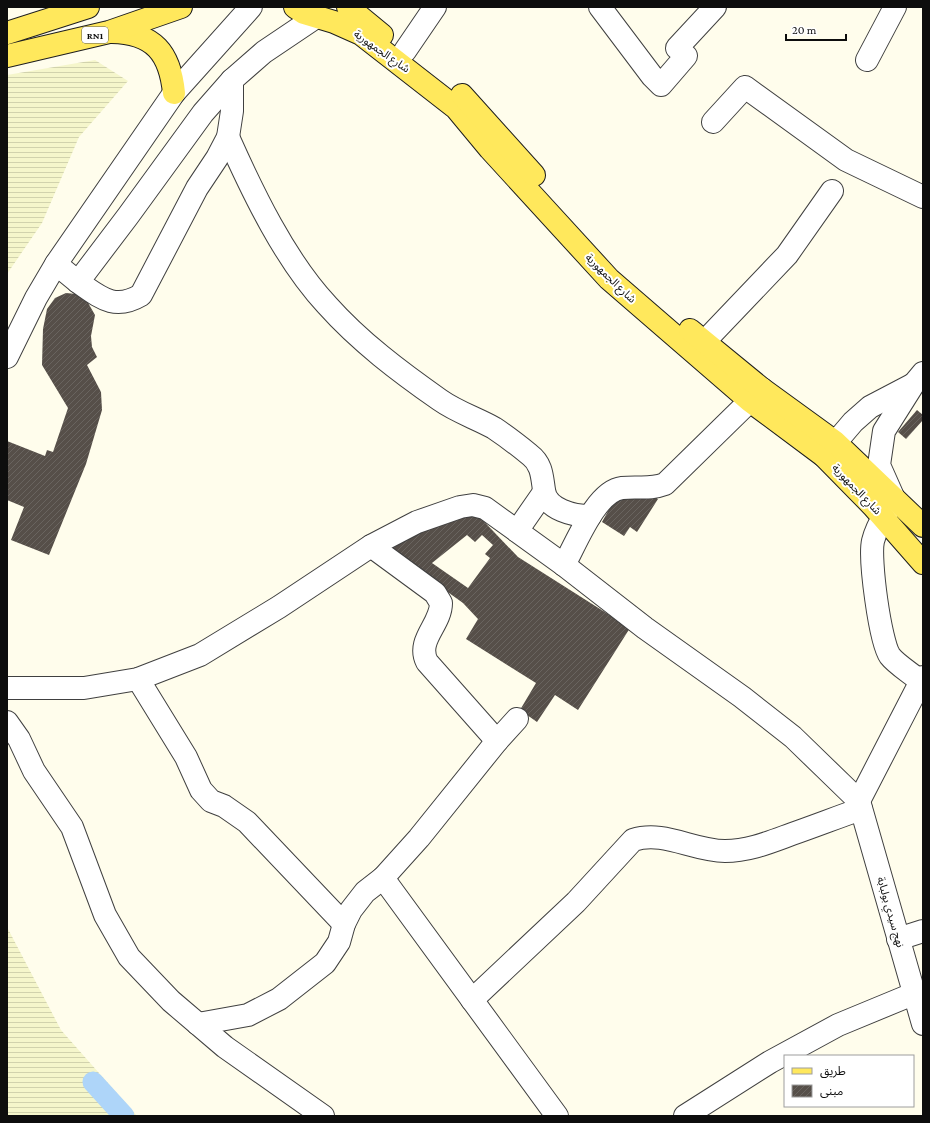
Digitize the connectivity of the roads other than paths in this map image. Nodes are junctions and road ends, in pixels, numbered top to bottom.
1 (88, 7) edge
2 (181, 7) edge
3 (250, 7) edge
4 (295, 7) edge
5 (348, 7) edge
6 (435, 7) edge
7 (600, 7) edge
8 (715, 7) edge
9 (895, 7) edge
10 (316, 18) junction
11 (109, 32) junction
12 (7, 33) edge
13 (405, 51) junction
14 (7, 56) edge
15 (867, 60) dead end
16 (232, 80) junction
17 (174, 93) junction
18 (714, 122) dead end
19 (228, 137) junction
20 (832, 191) dead end
21 (923, 197) edge
22 (56, 264) junction
23 (78, 282) junction
24 (704, 342) junction
25 (7, 357) edge
26 (918, 379) edge
27 (756, 395) junction
28 (829, 449) junction
29 (544, 492) junction
30 (889, 509) junction
31 (590, 516) junction
32 (923, 526) edge
33 (517, 531) junction
34 (371, 546) junction
35 (923, 563) edge
36 (564, 565) junction
37 (138, 679) junction
38 (922, 679) edge
39 (7, 688) edge
40 (517, 719) dead end
41 (7, 722) edge
42 (496, 741) junction
43 (7, 748) edge
44 (34, 771) junction
45 (860, 805) junction
46 (383, 878) junction
47 (344, 924) junction
48 (923, 931) edge
49 (898, 939) junction
50 (913, 994) junction
51 (472, 1000) junction
52 (198, 1024) junction
53 (923, 1024) edge
54 (323, 1116) edge
55 (557, 1116) edge
56 (685, 1116) edge

1 - 12 main road, RN1
2 - 11 main road, RN1
3 - 17 street
4 - 10 main road, شارع الجمهورية
5 - 13 main road, شارع الجمهورية
6 - 13 street
7 - 8 street
9 - 15 street
10 - 16 street
10 - 27 main road, شارع الجمهورية
11 - 14 main road, RN1
11 - 17 main road
13 - 24 main road, شارع الجمهورية
16 - 19 street
16 - 23 street
17 - 22 street
18 - 21 street
19 - 23 street
19 - 29 street
20 - 24 street
22 - 23 street
22 - 25 street
24 - 27 main road, شارع الجمهورية
26 - 28 street
26 - 30 street
27 - 28 main road, شارع الجمهورية
27 - 31 street
28 - 30 main road, شارع الجمهورية
29 - 31 street
29 - 33 street
30 - 32 main road, شارع الجمهورية
30 - 35 main road, شارع الجمهورية
30 - 38 street
31 - 36 street
33 - 34 street
33 - 36 street
34 - 37 street
34 - 42 street
36 - 45 street
37 - 39 street
37 - 47 street
38 - 45 street
40 - 42 street
41 - 44 street
42 - 46 street
43 - 44 street
44 - 52 street
45 - 49 street, نهج سيدي بولبابة
45 - 51 street
46 - 47 street
46 - 51 street
47 - 52 street
48 - 49 street
49 - 50 street, نهج سيدي بولبابة
50 - 53 street, نهج سيدي بولبابة
50 - 56 street
51 - 55 street
52 - 54 street

